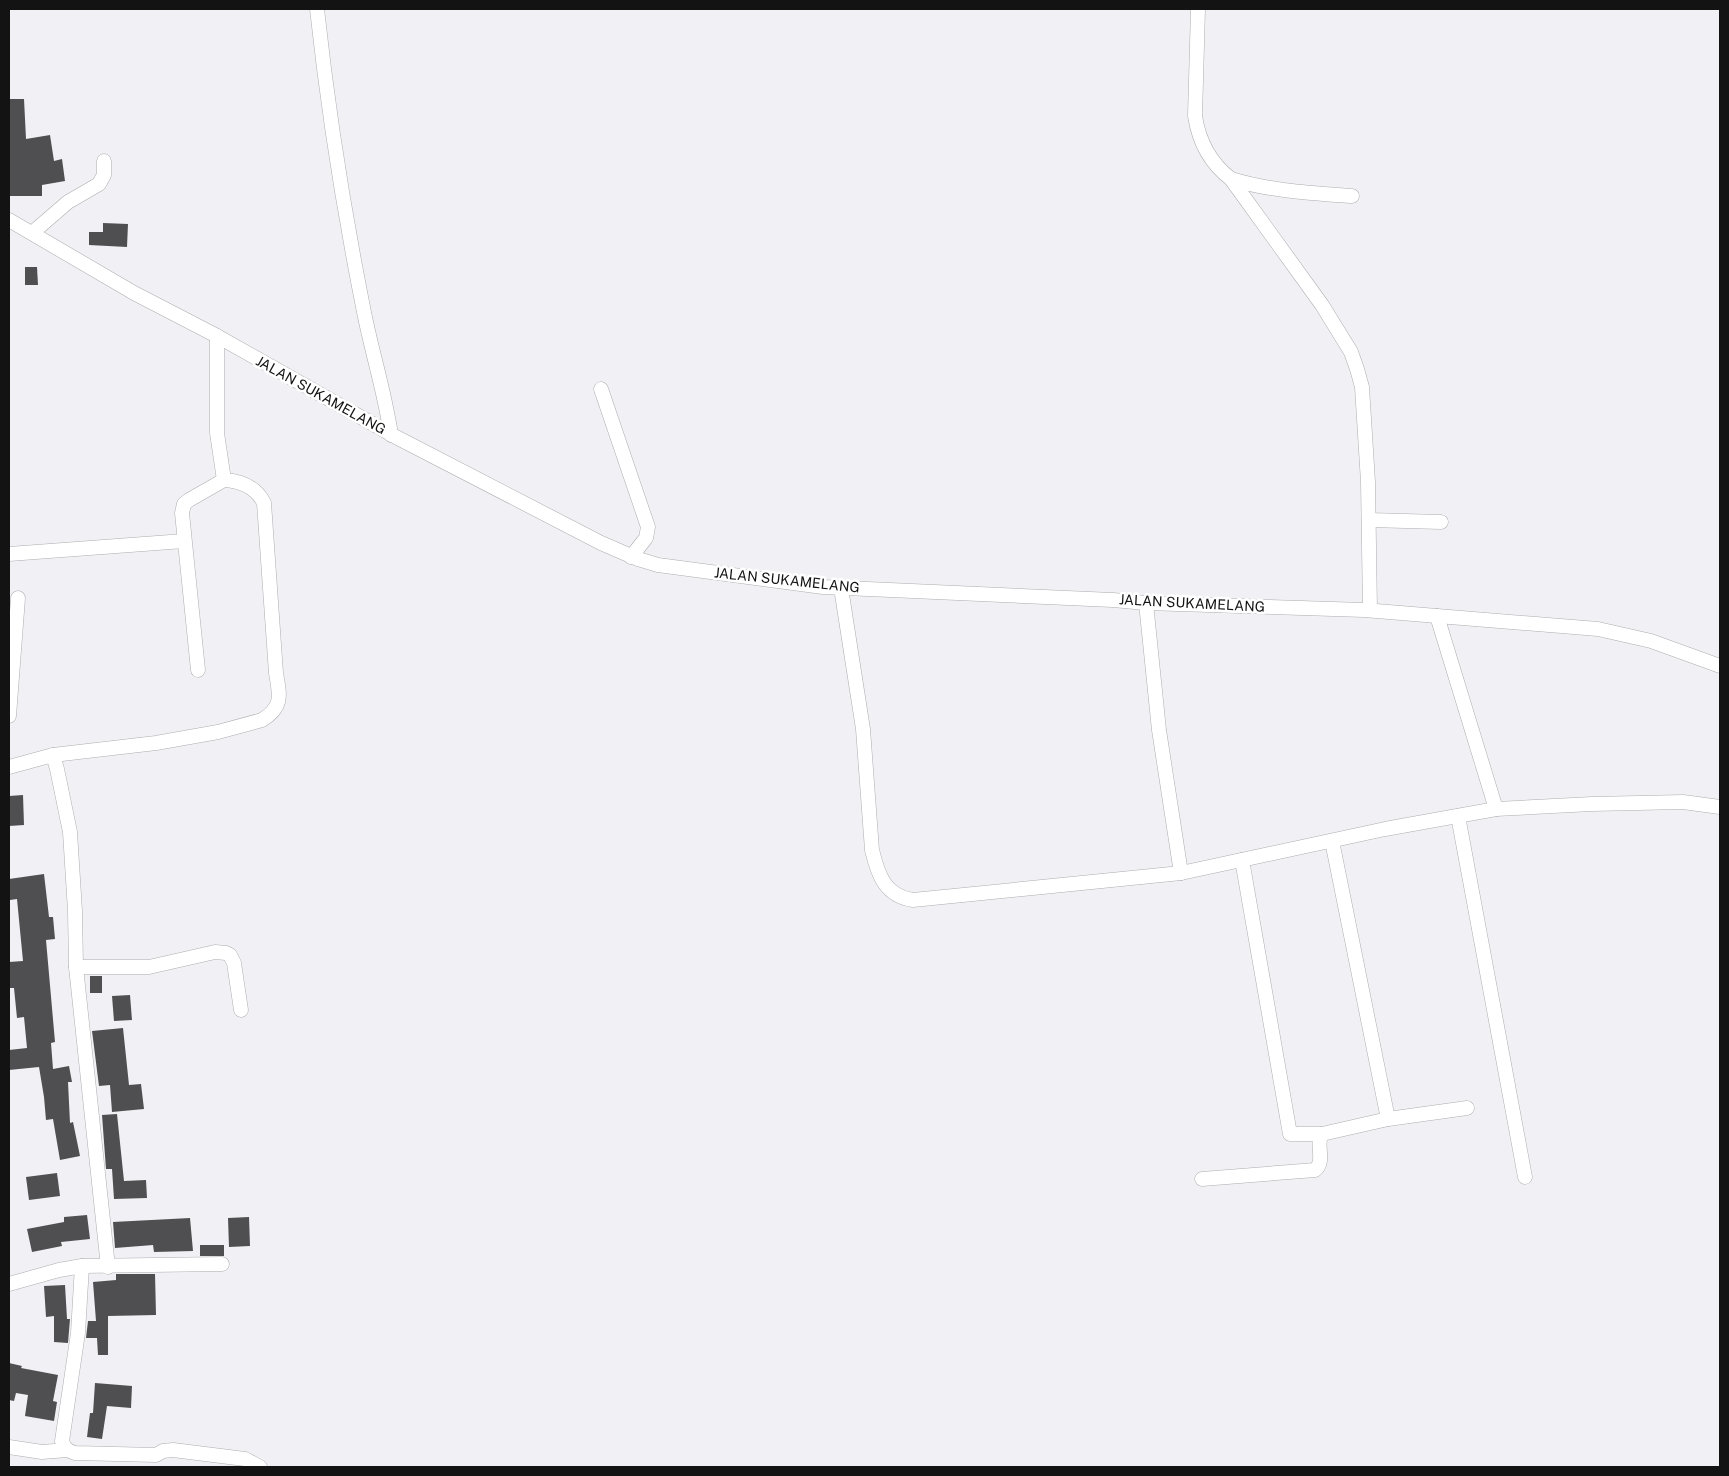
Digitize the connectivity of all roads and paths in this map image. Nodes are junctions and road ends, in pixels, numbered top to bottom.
1 (317, 9) edge
2 (1198, 9) edge
3 (104, 161) dead end
4 (1231, 179) junction
5 (1352, 196) dead end
6 (9, 220) edge
7 (32, 233) junction
8 (217, 336) junction
9 (601, 389) dead end
10 (391, 434) junction
11 (224, 480) junction
12 (1369, 520) junction
13 (1441, 522) dead end
14 (184, 542) junction
15 (9, 554) edge
16 (635, 558) junction
17 (841, 588) junction
18 (18, 598) dead end
19 (1146, 603) junction
20 (1370, 610) junction
21 (1437, 616) junction
22 (1720, 666) edge
23 (198, 670) dead end
24 (9, 716) edge
25 (53, 755) junction
26 (9, 767) edge
27 (1720, 807) edge
28 (1496, 809) junction
29 (1458, 816) junction
30 (1332, 841) junction
31 (1242, 860) junction
32 (1181, 873) junction
33 (76, 967) junction
34 (241, 1010) dead end
35 (1467, 1108) dead end
36 (1388, 1119) junction
37 (1320, 1134) junction
38 (1525, 1177) dead end
39 (1202, 1179) dead end
40 (222, 1264) dead end
41 (82, 1266) junction
42 (108, 1267) junction
43 (9, 1284) edge
44 (9, 1447) edge
45 (67, 1450) junction
46 (260, 1467) edge

1 - 10 street
2 - 4 street
3 - 7 street
4 - 5 street
4 - 12 street
6 - 7 street, JALAN SUKAMELANG
7 - 8 street, JALAN SUKAMELANG
8 - 10 street, JALAN SUKAMELANG
8 - 11 street
9 - 16 street
10 - 16 street, JALAN SUKAMELANG
11 - 14 street
11 - 25 street
12 - 13 street
12 - 20 street
14 - 15 street
14 - 23 street
16 - 17 street, JALAN SUKAMELANG
17 - 19 street, JALAN SUKAMELANG
17 - 32 street
18 - 24 street
19 - 20 street, JALAN SUKAMELANG
19 - 32 street
20 - 21 street, JALAN SUKAMELANG
21 - 22 street, JALAN SUKAMELANG
21 - 28 street
25 - 26 street
25 - 33 street
27 - 28 street
28 - 29 street
29 - 30 street
29 - 38 street
30 - 31 street
30 - 36 street
31 - 32 street
31 - 37 street
33 - 34 street
33 - 42 street
35 - 36 street
36 - 37 street
37 - 39 street
40 - 42 street
41 - 42 street
41 - 43 street
41 - 45 street
44 - 45 street
45 - 46 street

